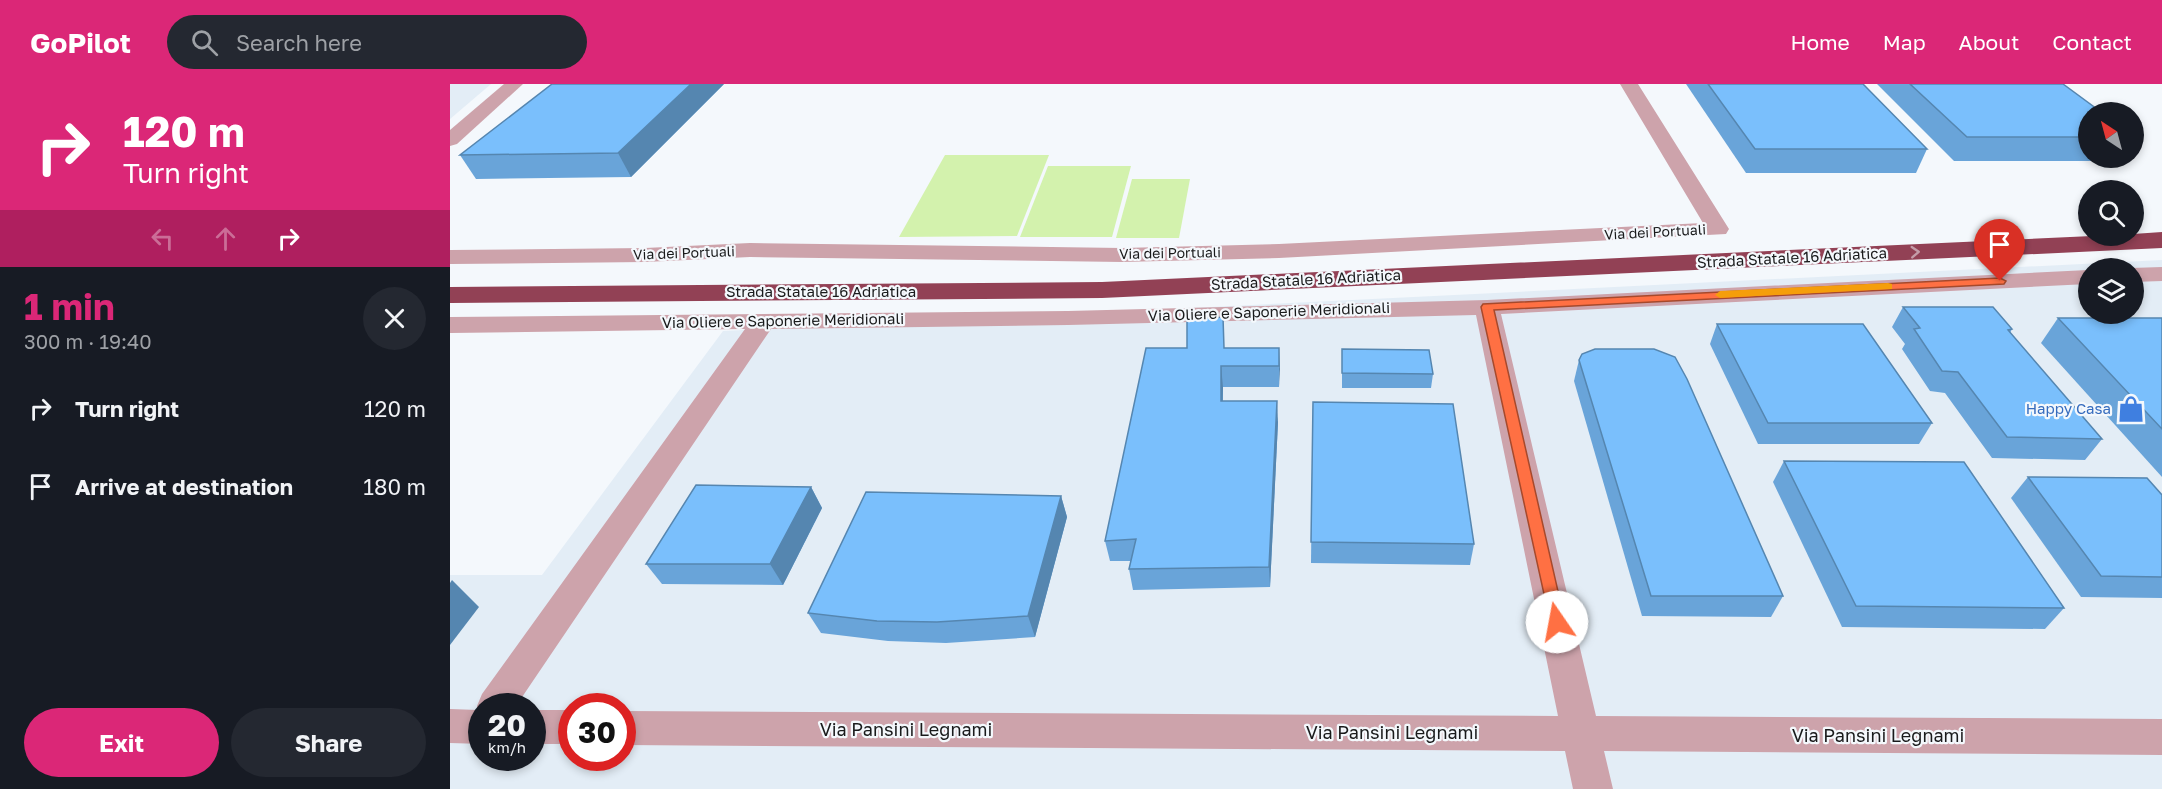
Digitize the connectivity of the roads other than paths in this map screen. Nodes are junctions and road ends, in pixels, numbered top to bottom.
1 (514, 84) edge
2 (1629, 84) edge
3 (450, 140) edge
4 (2162, 223) edge
5 (2144, 224) edge
6 (2078, 235) edge
7 (2078, 236) edge
8 (2144, 239) edge
9 (2162, 240) edge
10 (2144, 243) edge
11 (2162, 246) edge
12 (450, 257) edge
13 (2162, 274) edge
14 (2144, 275) edge
15 (2078, 277) edge
16 (450, 278) edge
17 (450, 295) edge
18 (1487, 307) junction
19 (763, 322) junction
20 (450, 326) edge
21 (499, 693) edge
22 (636, 728) edge
23 (1581, 734) junction
24 (2162, 737) edge
25 (1593, 789) edge

1 - 3 street
2 - 12 street, Via dei Portuali
4 - 5 highway
6 - 16 highway, Strada Statale 16 Adriatica
17 -> 7 highway, Strada Statale 16 Adriatica
8 - 9 highway, Strada Statale 16 Adriatica
10 - 11 highway
13 - 14 street
15 - 18 street, Via Oliere e Saponerie Meridionali
18 - 19 street, Via Oliere e Saponerie Meridionali
18 - 23 street
19 - 20 street, Via Oliere e Saponerie Meridionali
19 - 21 street
22 - 23 street, Via Pansini Legnami
23 - 24 street, Via Pansini Legnami
23 - 25 street

